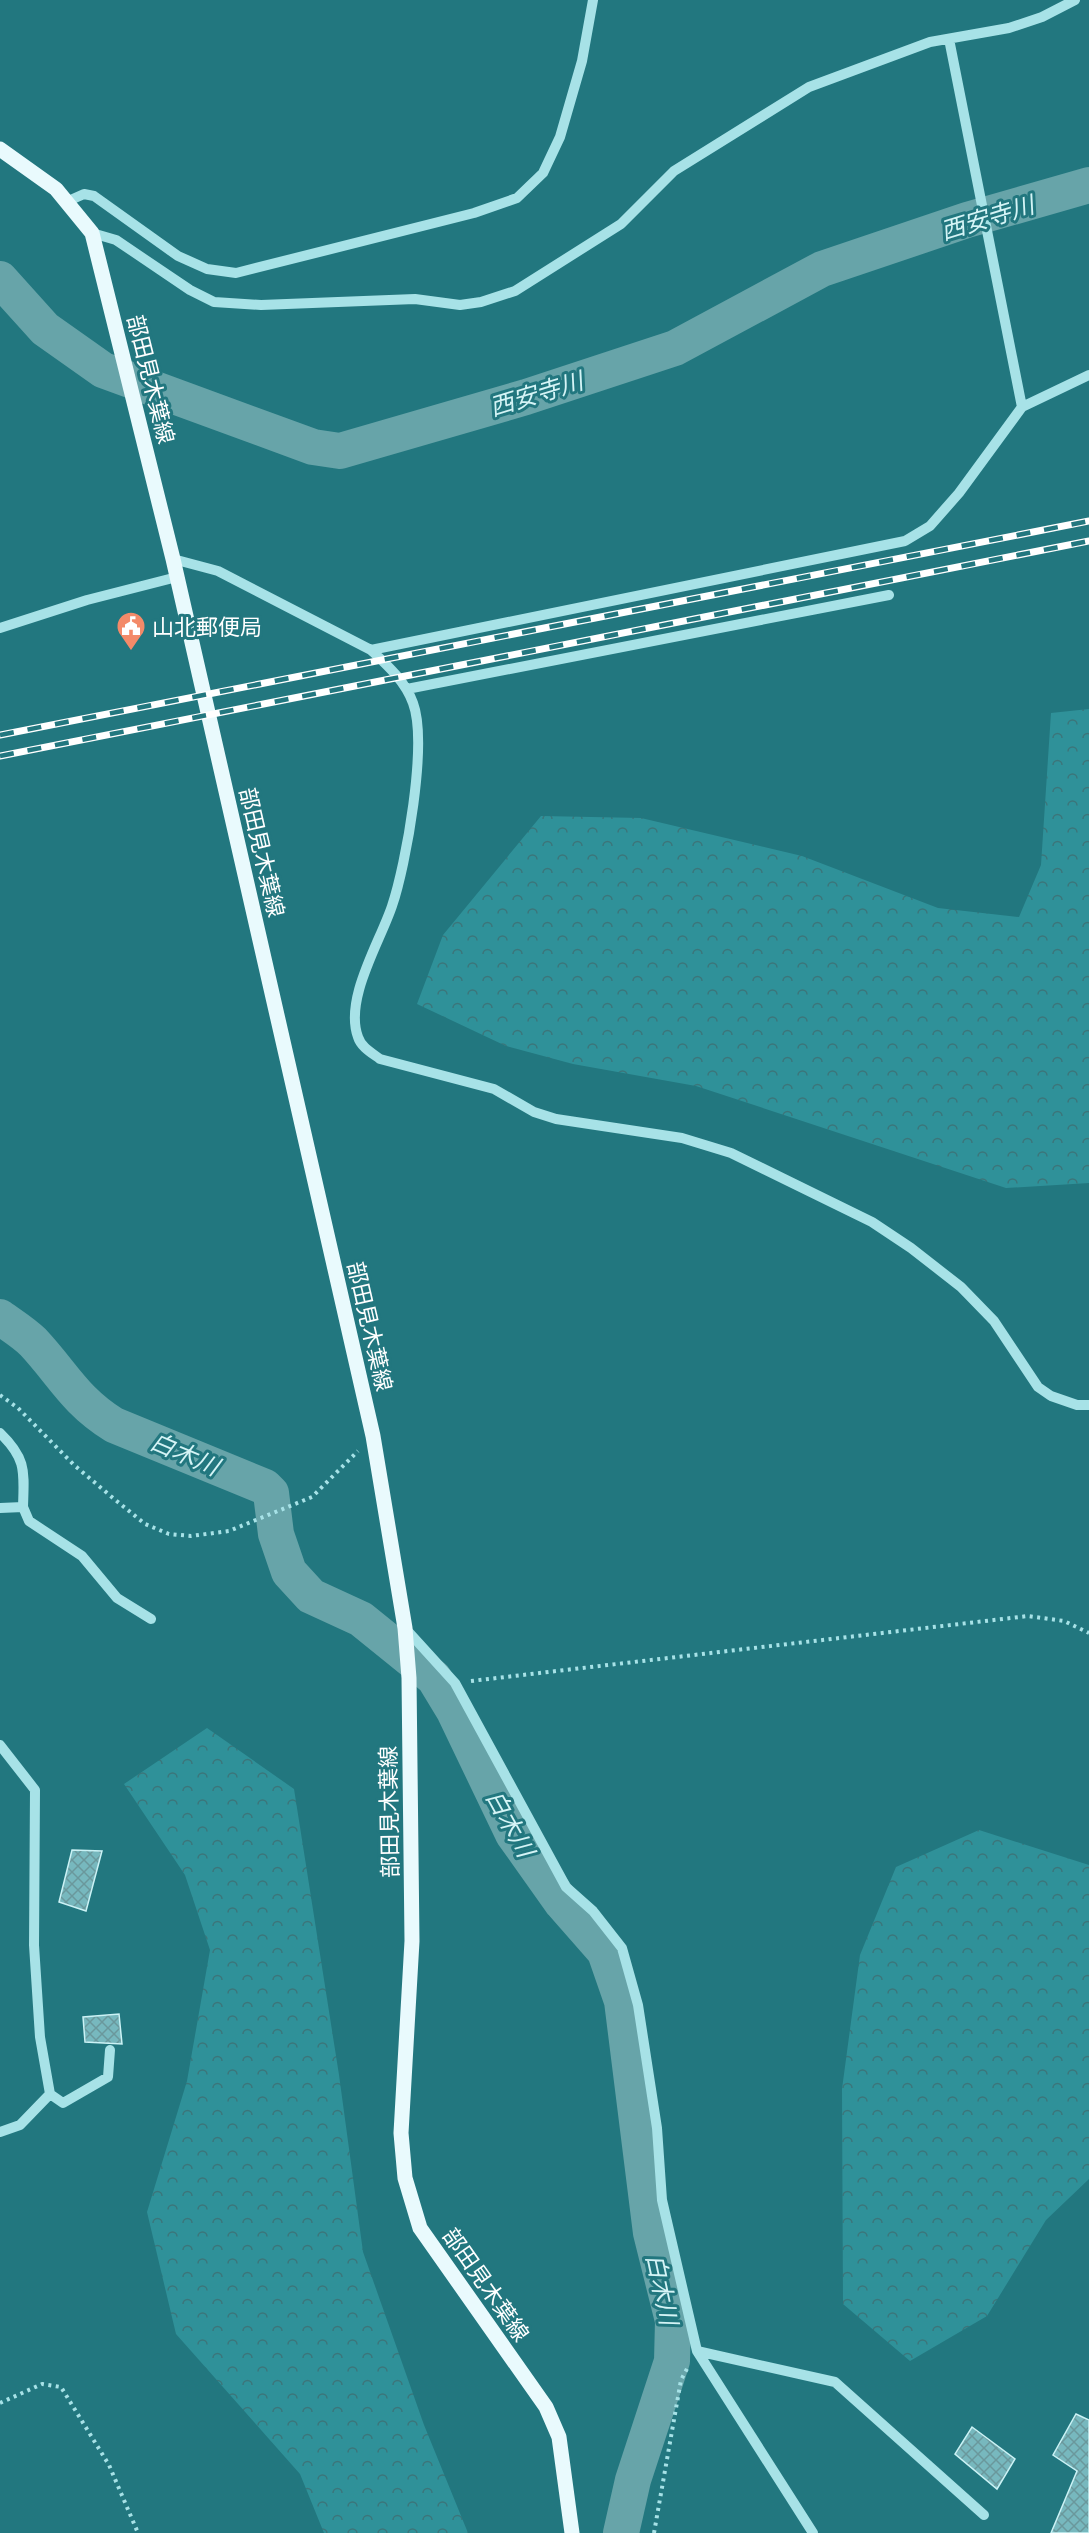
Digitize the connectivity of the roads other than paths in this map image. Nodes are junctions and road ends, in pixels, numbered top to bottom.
1 (593, 0) edge
2 (1075, 0) edge
3 (949, 39) junction
4 (0, 149) edge
5 (66, 202) junction
6 (92, 233) junction
7 (1089, 375) edge
8 (1022, 407) junction
9 (173, 559) junction
10 (177, 577) junction
11 (889, 595) dead end
12 (0, 628) edge
13 (371, 650) junction
14 (407, 689) junction
15 (1089, 1405) edge
16 (0, 1433) edge
17 (23, 1507) junction
18 (0, 1508) edge
19 (151, 1619) dead end
20 (405, 1635) junction
21 (0, 1745) edge
22 (110, 2050) dead end
23 (50, 2094) junction
24 (0, 2132) edge
25 (697, 2351) junction
26 (984, 2515) dead end
27 (572, 2533) edge
28 (813, 2533) edge

1 - 5 street
2 - 3 street
3 - 6 street
3 - 8 street
4 - 5 main road, 部田見木葉線
5 - 6 main road, 部田見木葉線
6 - 9 main road, 部田見木葉線
7 - 8 street
8 - 13 street
9 - 10 main road, 部田見木葉線
9 - 13 street
10 - 12 street
10 - 20 main road, 部田見木葉線
11 - 14 street
13 - 14 street
14 - 15 street
16 - 17 street
17 - 18 street
17 - 19 street
20 - 25 street
20 - 27 main road, 部田見木葉線
21 - 23 street
22 - 23 street
23 - 24 street
25 - 26 street
25 - 28 street

